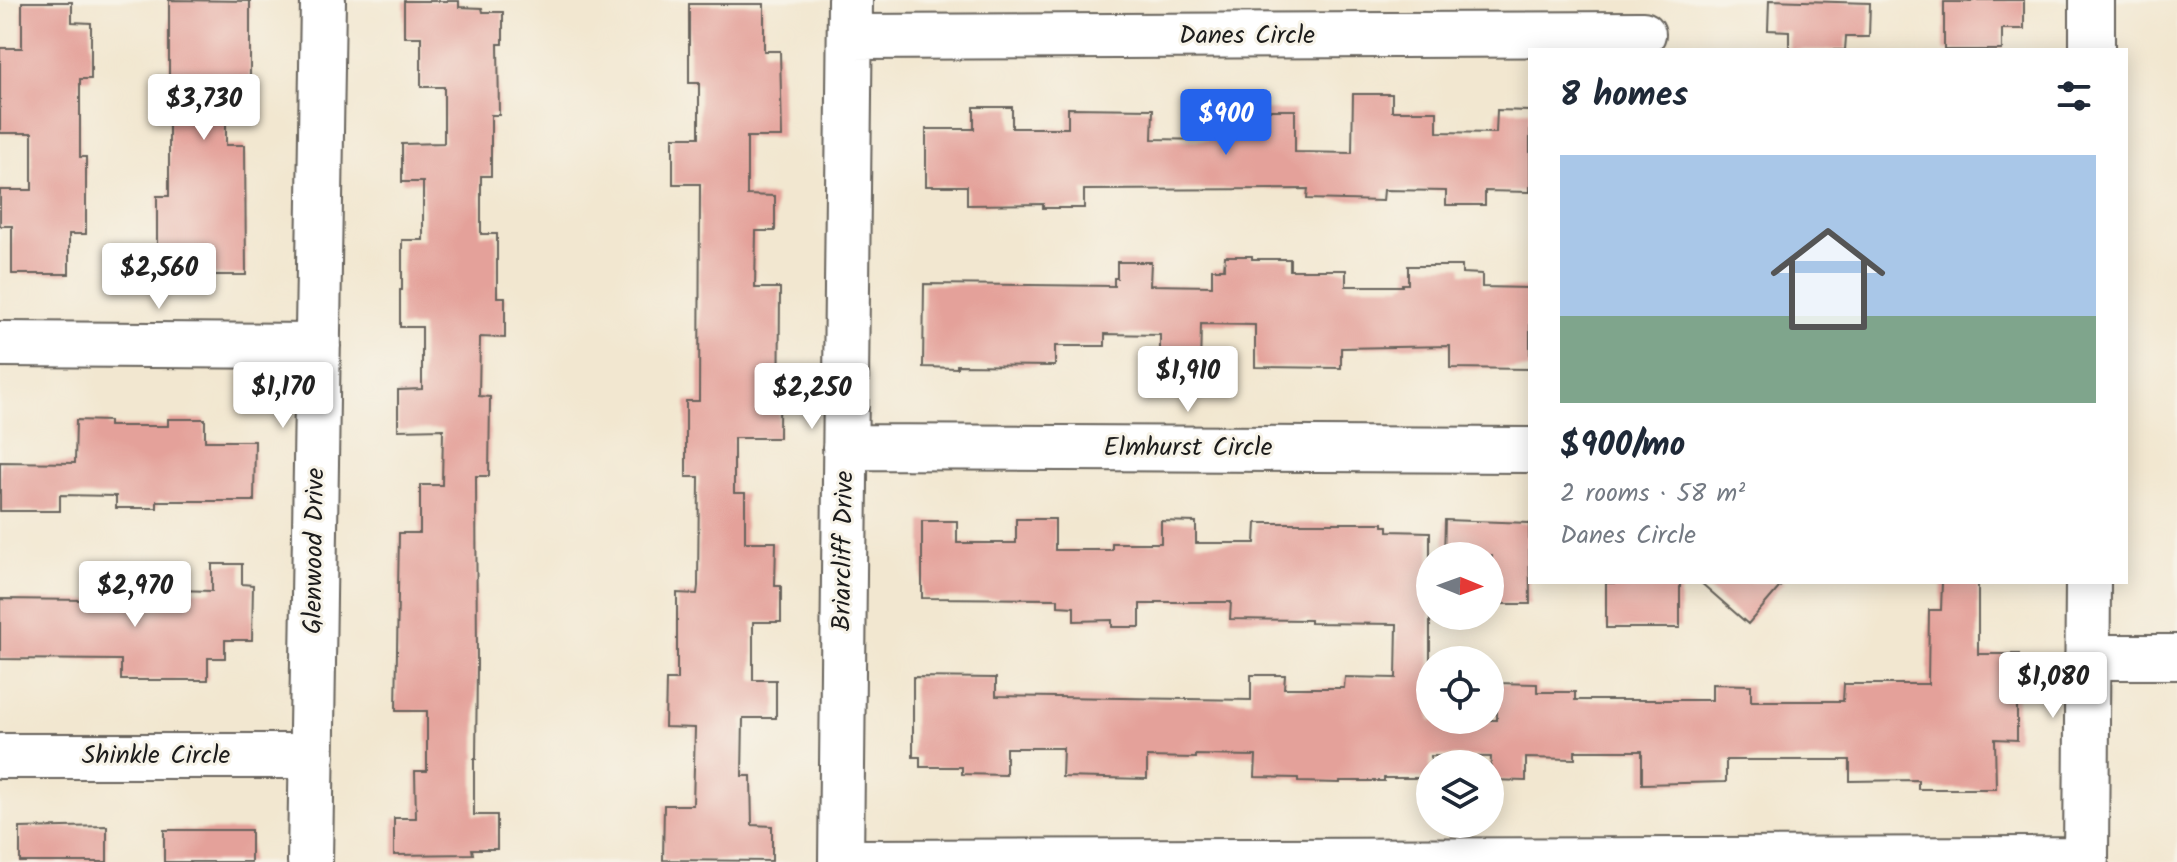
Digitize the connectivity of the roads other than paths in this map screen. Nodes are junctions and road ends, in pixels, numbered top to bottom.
1 (323, 0) edge
2 (2092, 0) edge
3 (850, 19) edge
4 (1643, 34) dead end
5 (2092, 48) edge
6 (0, 344) edge
7 (318, 346) junction
8 (845, 447) junction
9 (1528, 450) edge
10 (2088, 584) edge
11 (2087, 657) junction
12 (2177, 657) edge
13 (0, 756) edge
14 (312, 756) junction
15 (310, 862) edge
16 (841, 862) edge
17 (1056, 862) edge

1 - 7 street, Glenwood Drive
2 - 5 street
3 - 4 street, Danes Circle
3 - 8 street, Briarcliff Drive
6 - 7 street
7 - 14 street, Glenwood Drive
8 - 9 street, Elmhurst Circle
8 - 16 street, Briarcliff Drive
10 - 11 street
11 - 12 street
11 - 17 street
13 - 14 street, Shinkle Circle
14 - 15 street, Glenwood Drive
16 - 17 street

